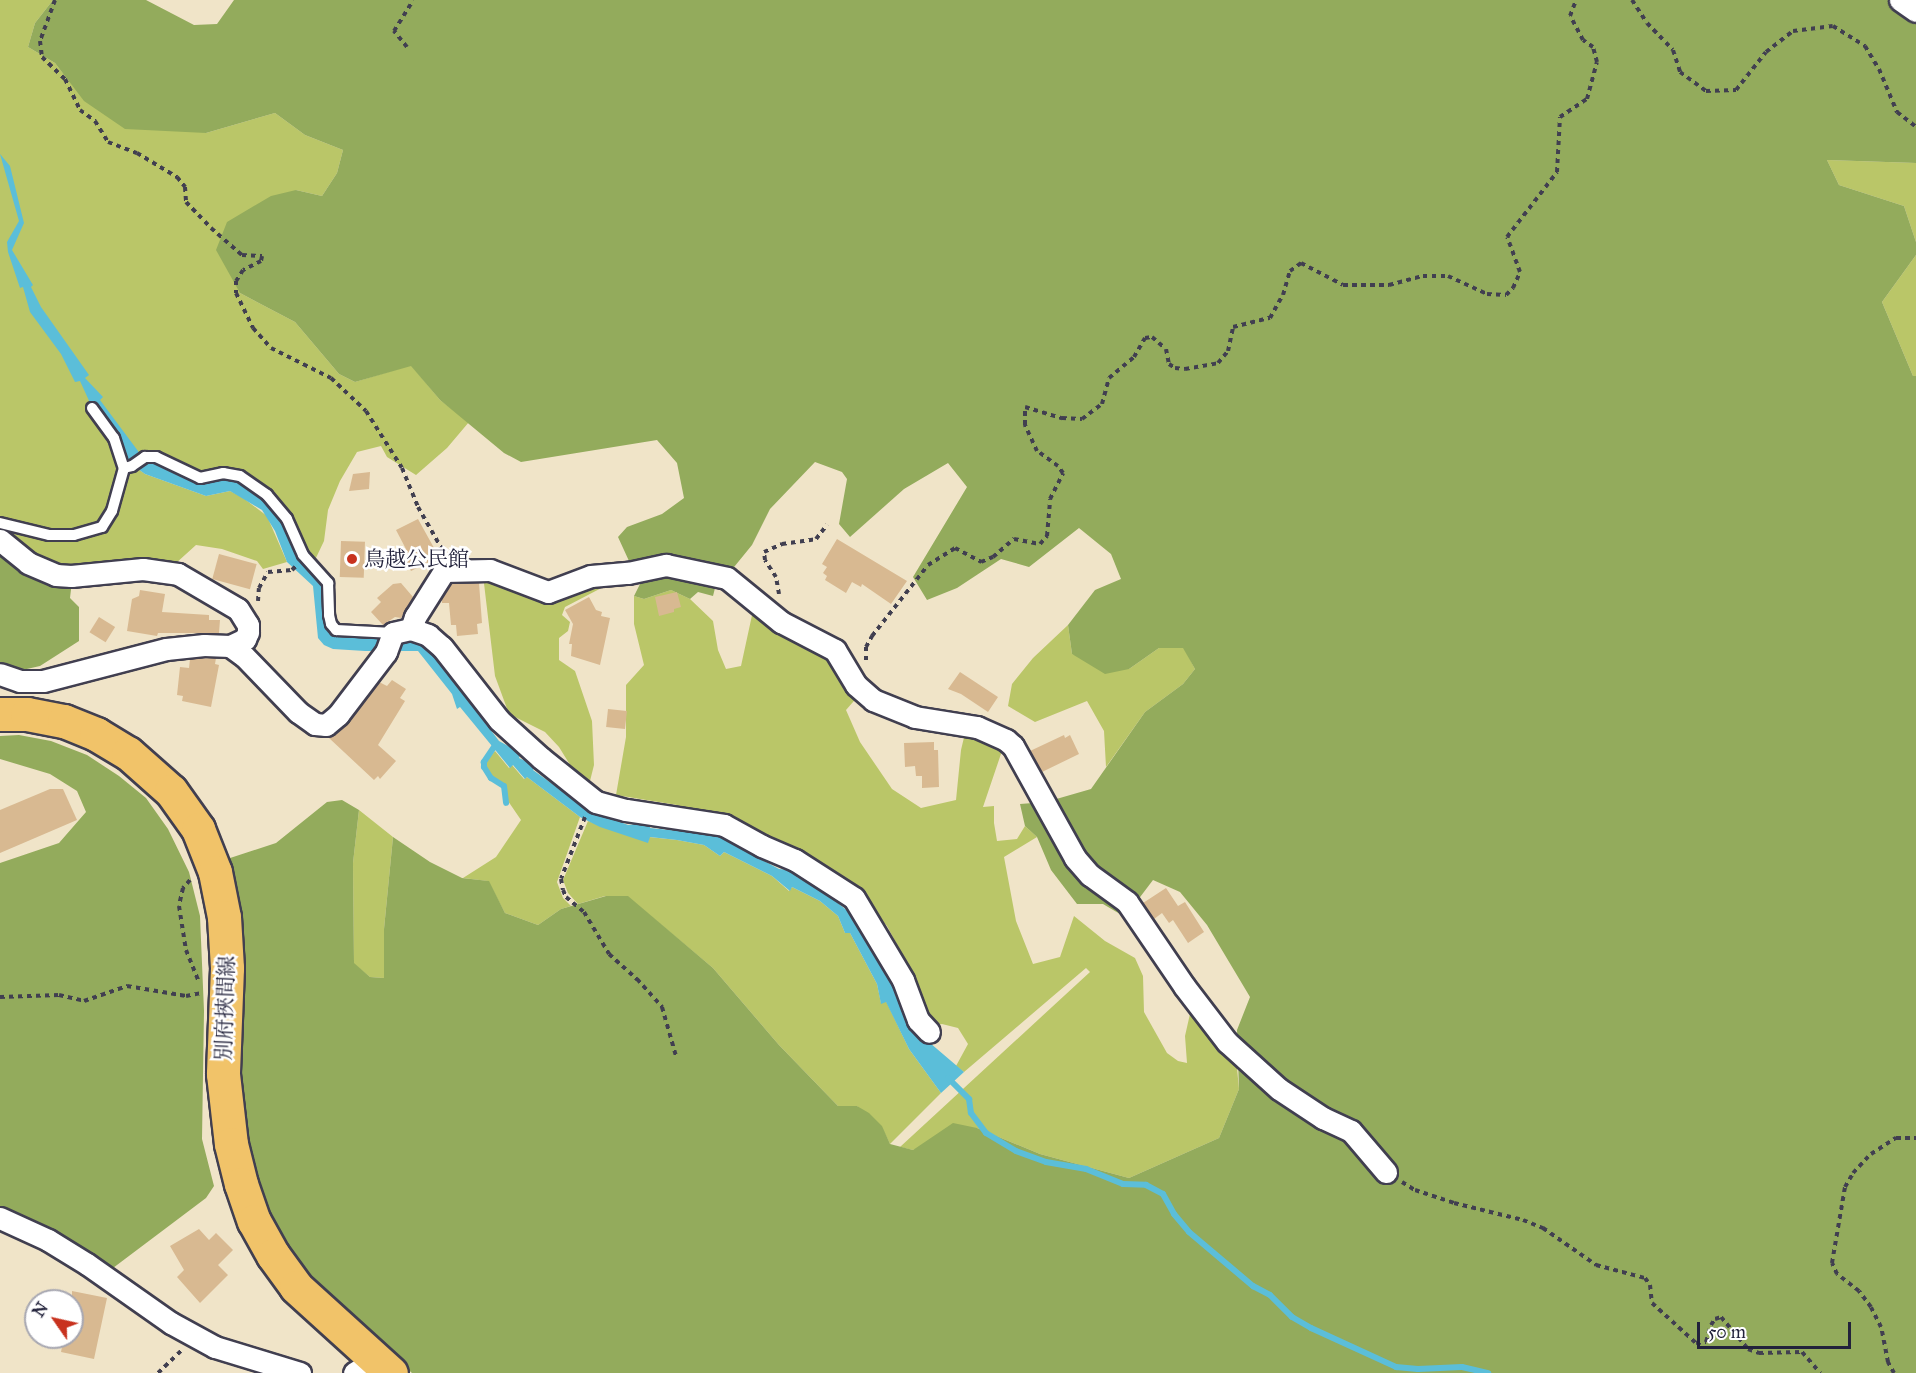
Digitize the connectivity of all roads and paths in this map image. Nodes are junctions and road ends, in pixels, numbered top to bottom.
1 (55, 0) edge
2 (413, 0) edge
3 (1576, 0) edge
4 (1632, 0) edge
5 (1900, 0) edge
6 (1916, 11) edge
7 (407, 47) dead end
8 (1916, 127) edge
9 (92, 408) dead end
10 (128, 467) junction
11 (0, 523) edge
12 (827, 525) dead end
13 (0, 540) edge
14 (444, 571) junction
15 (779, 595) dead end
16 (395, 638) junction
17 (230, 646) junction
18 (868, 666) dead end
19 (0, 674) edge
20 (14, 701) edge
21 (583, 822) dead end
22 (194, 877) dead end
23 (0, 997) edge
24 (929, 1032) dead end
25 (676, 1056) dead end
26 (1916, 1138) edge
27 (1386, 1172) joint
28 (0, 1218) edge
29 (195, 1336) junction
30 (373, 1369) edge
31 (158, 1373) edge
32 (300, 1373) edge
33 (1820, 1373) edge
34 (1894, 1373) edge

1 - 14 path
2 - 7 path
3 - 18 path
4 - 8 path
5 - 6 street
9 - 10 lane
10 - 11 lane
10 - 16 lane
12 - 15 path
13 - 17 street
14 - 16 street
14 - 27 street
16 - 17 street
16 - 24 street
17 - 20 street
19 - 20 street
20 - 30 main road, 別府挾間線
21 - 25 path
22 - 23 path
26 - 34 path
27 - 33 path
28 - 29 street
29 - 31 path
29 - 32 street

